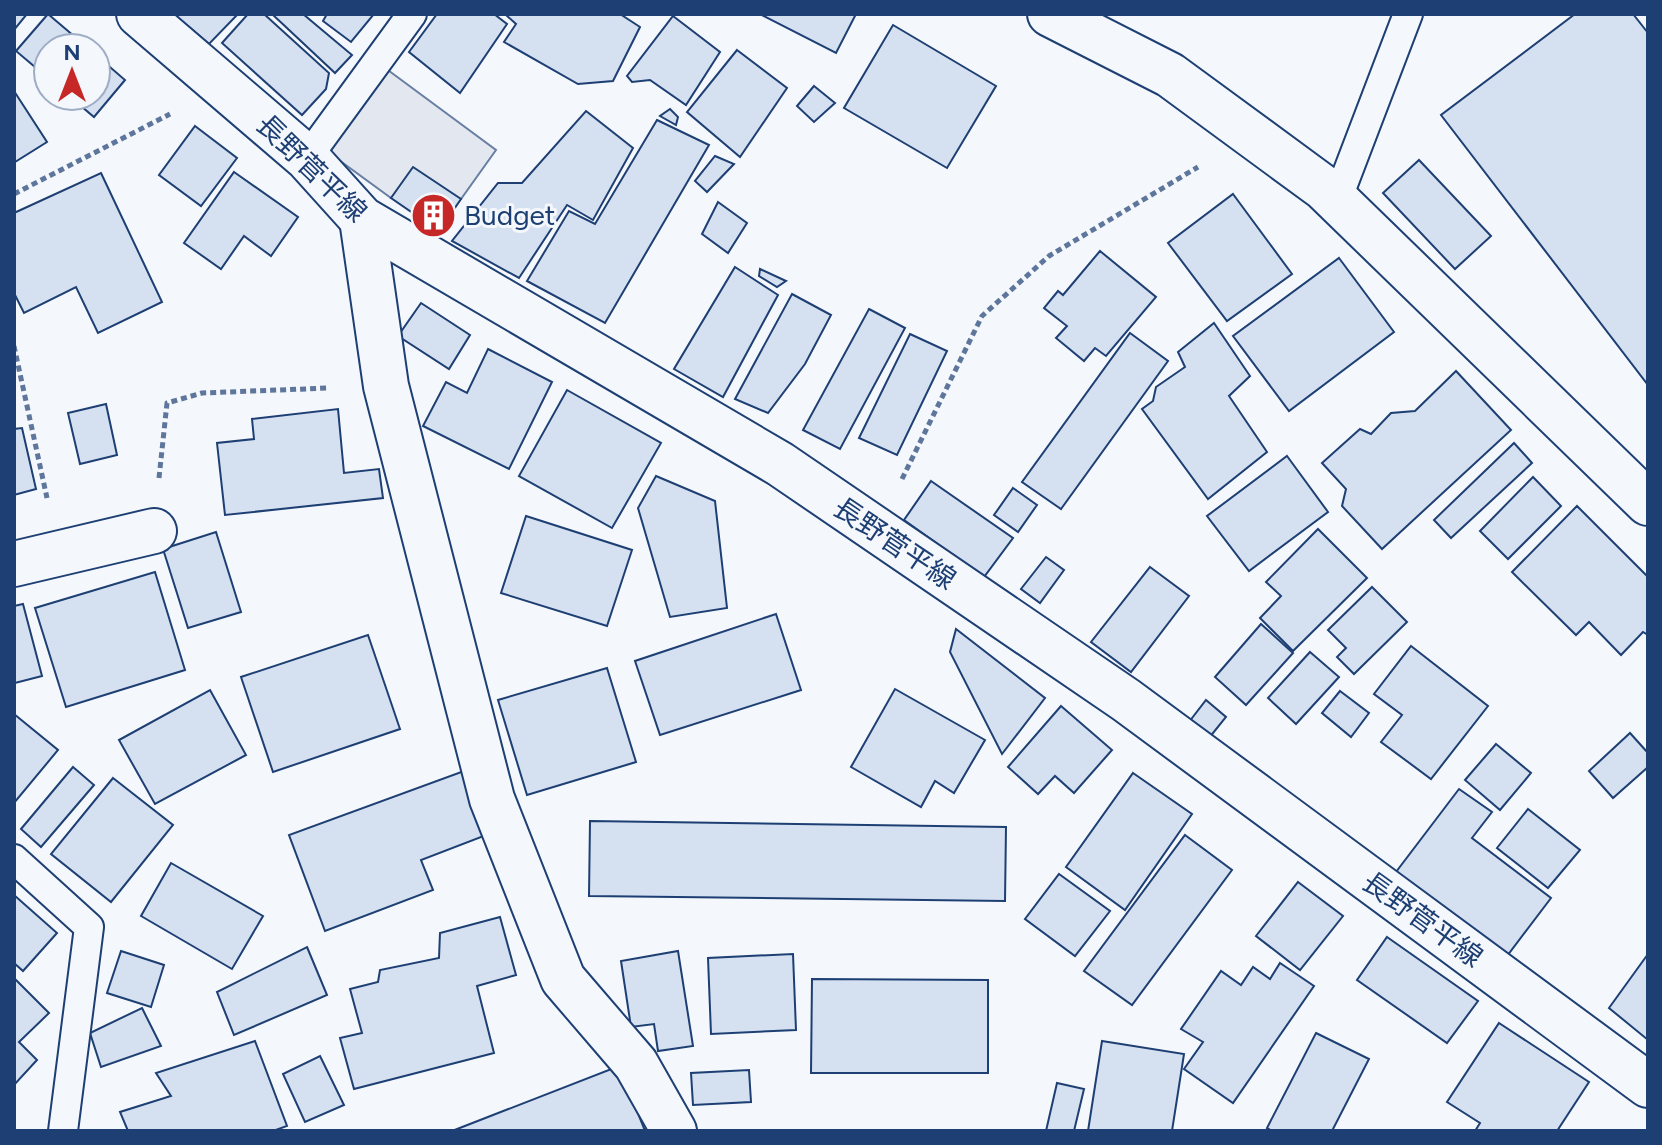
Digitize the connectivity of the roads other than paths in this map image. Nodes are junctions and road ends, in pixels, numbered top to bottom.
1 (139, 14) edge
2 (412, 14) edge
3 (1050, 14) edge
4 (1408, 14) edge
5 (307, 158) junction
6 (1337, 200) junction
7 (362, 219) junction
8 (1648, 503) edge
9 (154, 531) road end
10 (14, 564) edge
11 (14, 859) edge
12 (1648, 1085) edge
13 (63, 1131) edge
14 (674, 1131) edge

1 - 5 street, 長野菅平線
2 - 5 lane
3 - 6 street
4 - 6 lane
5 - 7 street, 長野菅平線
6 - 8 street
7 - 12 street, 長野菅平線
7 - 14 street
9 - 10 street
11 - 13 lane

